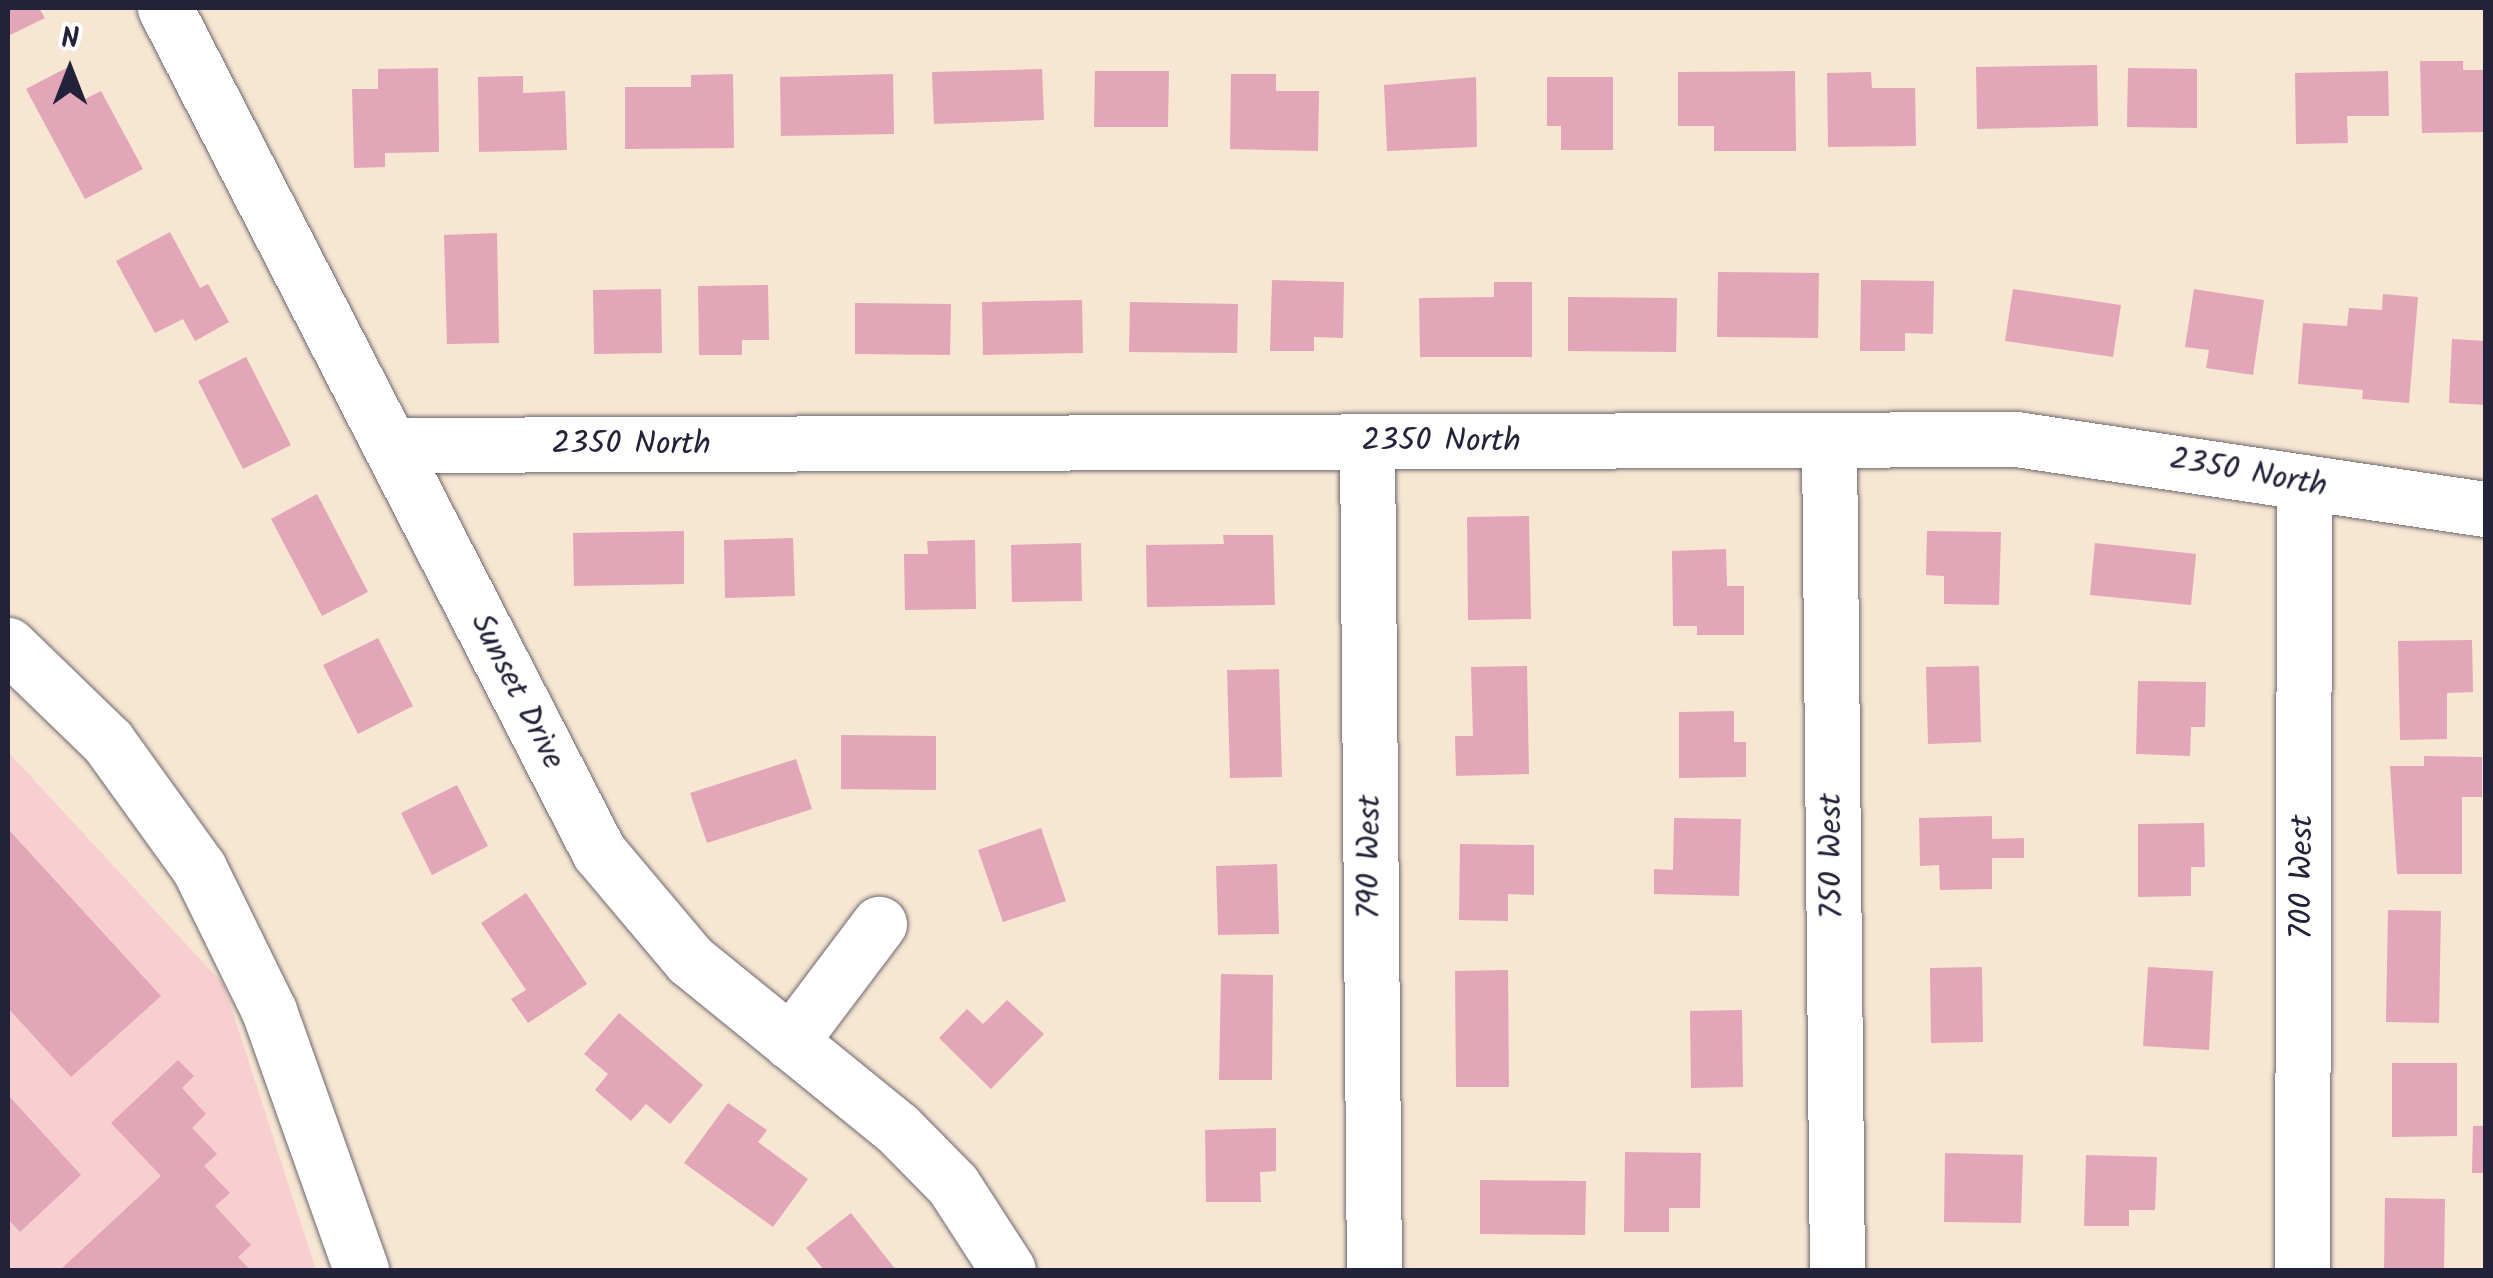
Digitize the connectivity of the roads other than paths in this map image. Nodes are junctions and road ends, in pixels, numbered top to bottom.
1 (164, 8) edge
2 (1829, 441) junction
3 (1367, 443) junction
4 (390, 445) junction
5 (2304, 484) junction
6 (2486, 509) edge
7 (8, 644) edge
8 (879, 924) dead end
9 (790, 1042) junction
10 (361, 1270) edge
11 (1008, 1270) edge
12 (1374, 1270) edge
13 (1837, 1270) edge
14 (2302, 1270) edge

1 - 4 street, Sunset Drive
2 - 3 street, 2350 North
2 - 5 street, 2350 North
2 - 13 street, 750 West
3 - 4 street, 2350 North
3 - 12 street, 790 West
4 - 9 street, Sunset Drive
5 - 6 street, 2350 North
5 - 14 street, 700 West
7 - 10 street
8 - 9 street
9 - 11 street, Sunset Drive

